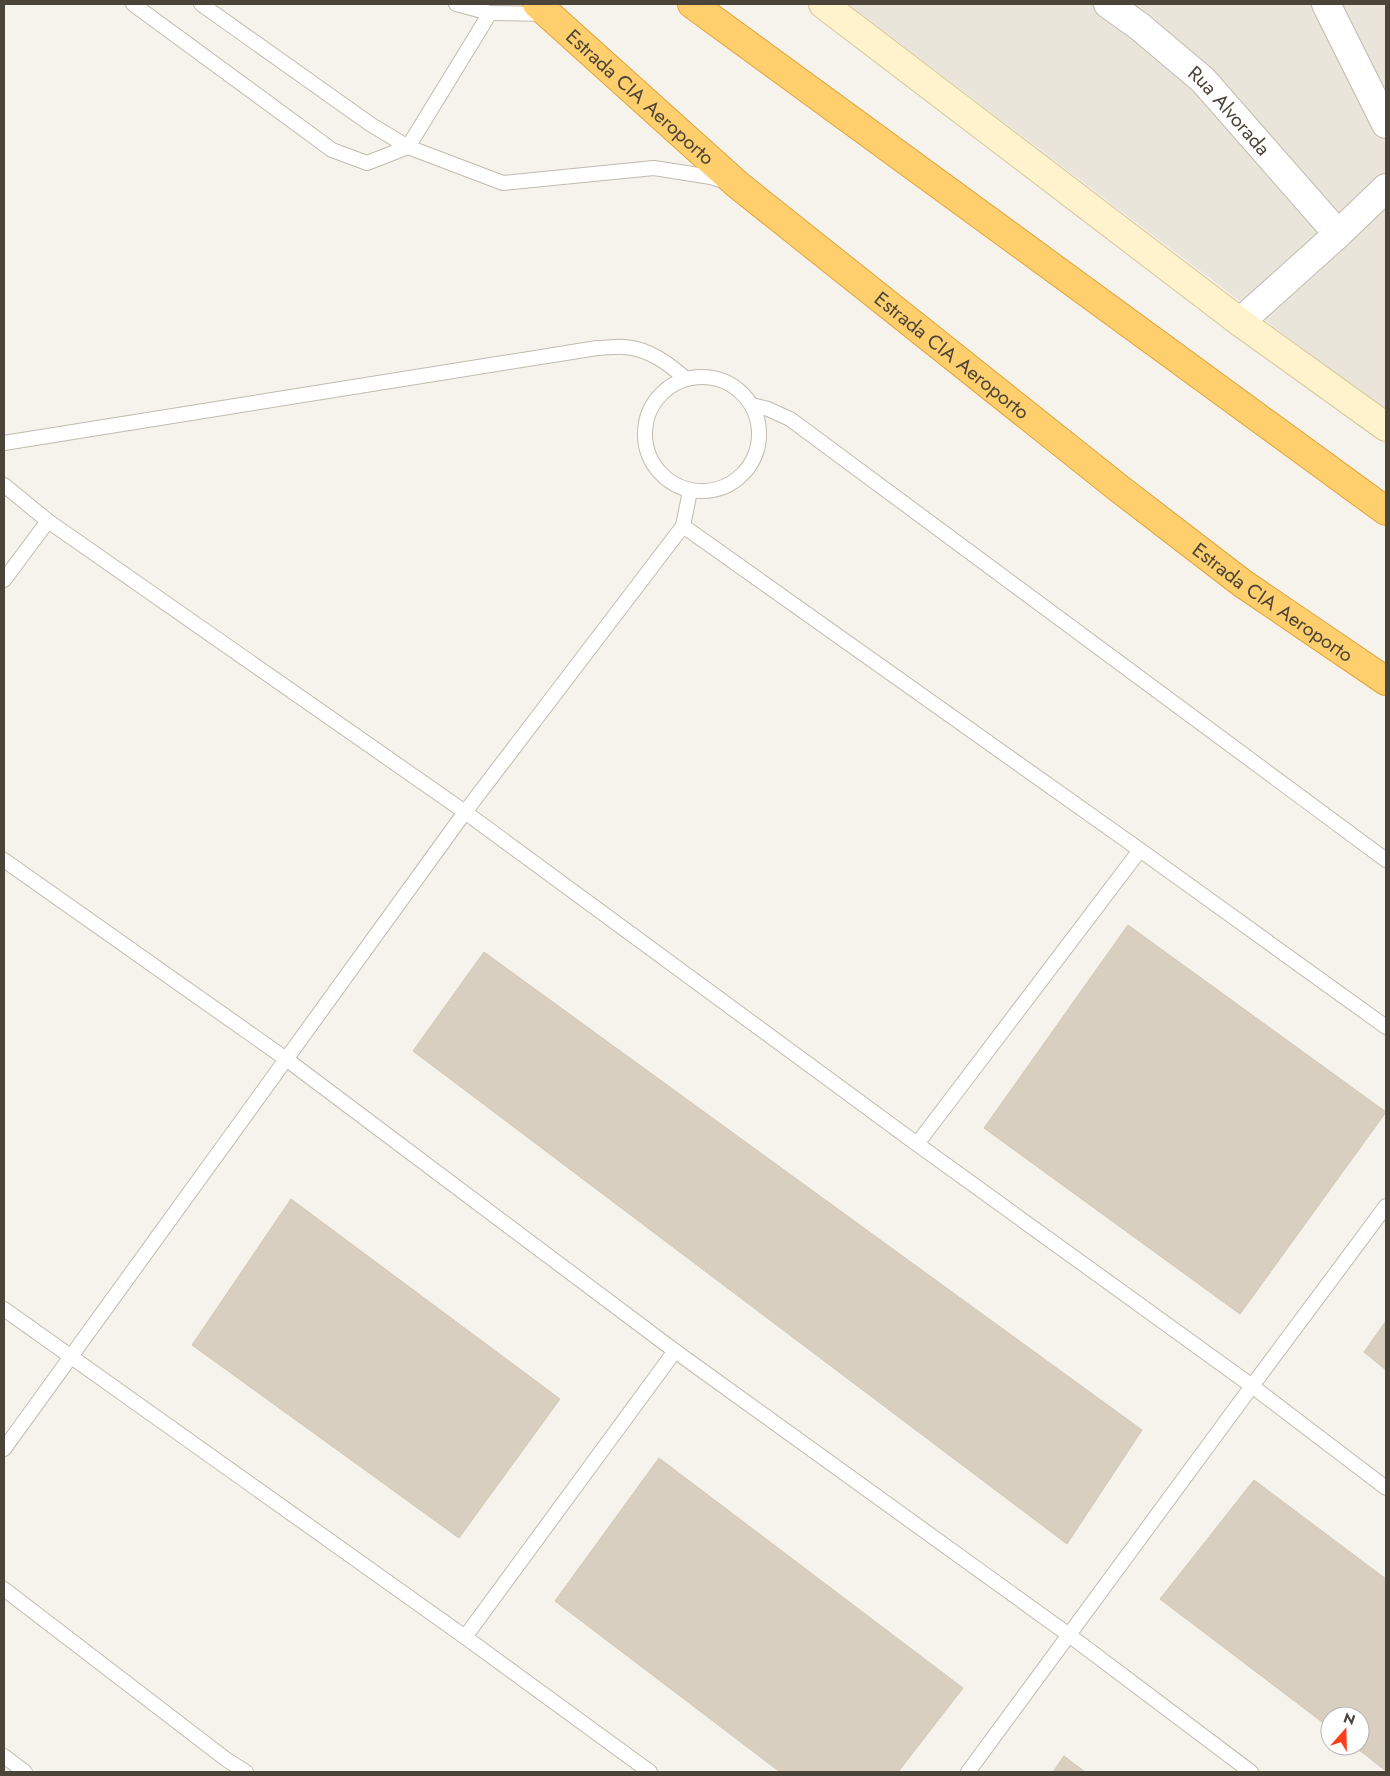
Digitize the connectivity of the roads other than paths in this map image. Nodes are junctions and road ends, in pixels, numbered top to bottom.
1 (133, 4) edge
2 (201, 4) edge
3 (456, 4) edge
4 (692, 4) edge
5 (822, 4) edge
6 (1108, 4) edge
7 (1326, 4) edge
8 (543, 9) edge
9 (490, 13) junction
10 (1386, 124) edge
11 (408, 147) junction
12 (738, 185) junction
13 (1386, 188) edge
14 (1338, 234) junction
15 (1240, 322) junction
16 (686, 379) junction
17 (752, 405) junction
18 (1386, 427) edge
19 (4, 443) edge
20 (4, 485) edge
21 (690, 491) junction
22 (1386, 511) edge
23 (48, 521) junction
24 (683, 526) junction
25 (4, 580) edge
26 (1386, 681) edge
27 (465, 812) junction
28 (1140, 850) junction
29 (4, 860) edge
30 (1386, 860) edge
31 (1386, 1027) edge
32 (286, 1060) junction
33 (917, 1144) junction
34 (1386, 1206) edge
35 (4, 1309) edge
36 (675, 1352) junction
37 (71, 1356) junction
38 (1252, 1386) junction
39 (4, 1449) edge
40 (1386, 1488) edge
41 (4, 1589) edge
42 (1069, 1634) junction
43 (465, 1637) junction
44 (4, 1756) edge
45 (25, 1772) edge
46 (246, 1772) edge
47 (650, 1772) edge
48 (968, 1772) edge
49 (1251, 1772) edge

1 - 11 lane
2 - 11 lane
3 - 9 lane
4 - 22 highway
5 - 15 main road
6 - 14 street, Rua Alvorada
7 - 10 street
8 - 9 lane
8 - 12 highway, Estrada CIA Aeroporto
9 - 11 lane
11 - 12 lane
12 - 26 highway, Estrada CIA Aeroporto
13 - 14 street
14 - 15 street
15 - 18 main road
16 - 17 lane
16 - 19 lane
16 - 21 lane
17 - 21 lane
17 - 30 lane
20 - 23 lane
21 - 24 lane
23 - 25 lane
23 - 27 lane
24 - 27 lane
24 - 28 lane
27 - 32 lane
27 - 33 lane
28 - 31 lane
28 - 33 lane
29 - 32 lane
32 - 36 lane
32 - 37 lane
33 - 38 lane
34 - 38 lane
35 - 37 lane
36 - 42 lane
36 - 43 lane
37 - 39 lane
37 - 43 lane
38 - 40 lane
38 - 42 lane
41 - 46 lane
42 - 48 lane
42 - 49 lane
43 - 47 lane
44 - 45 lane

